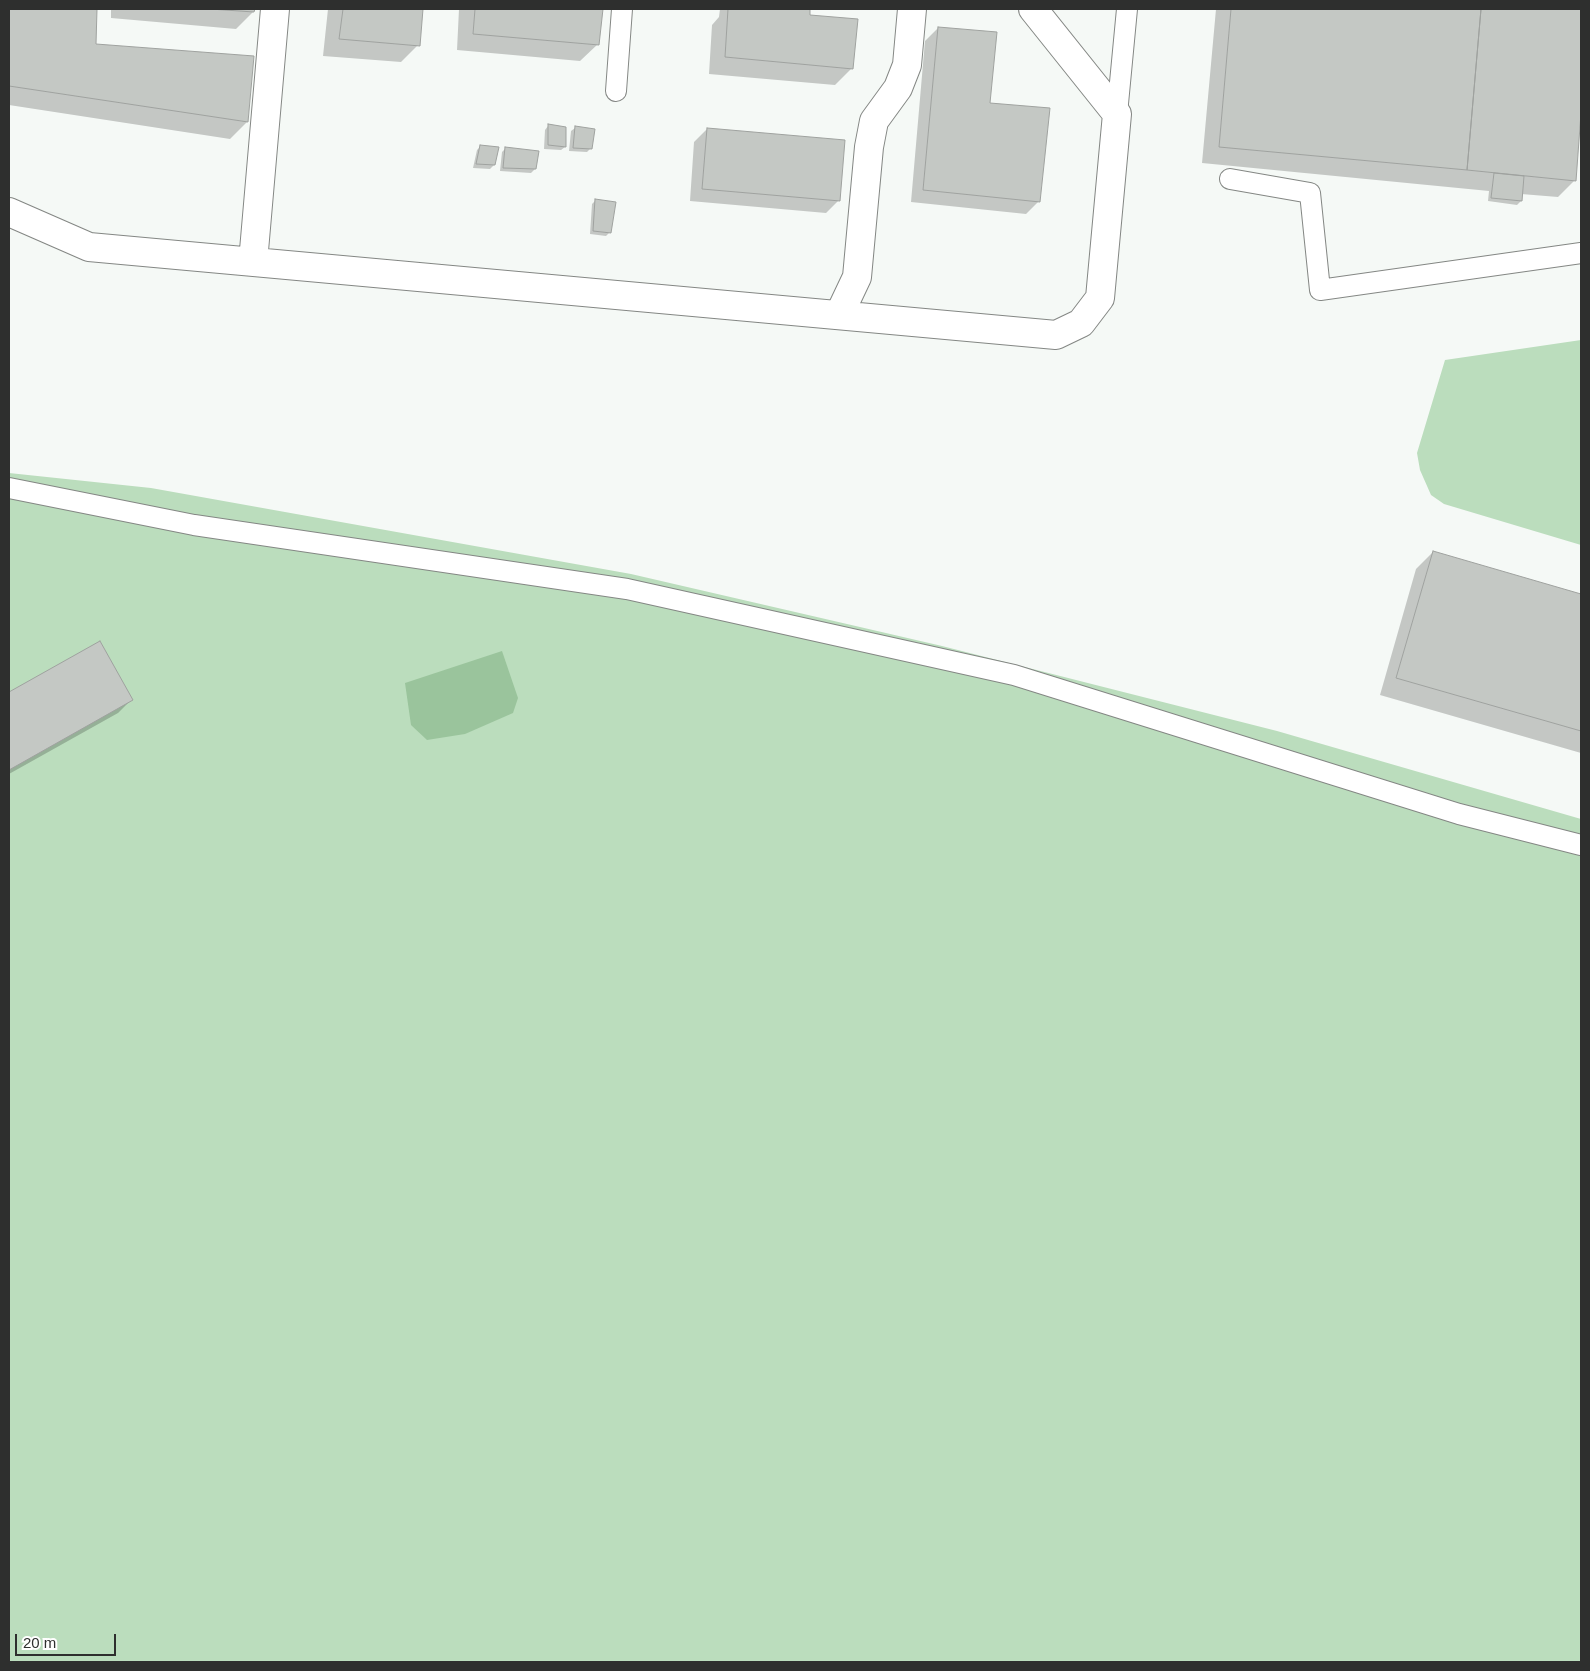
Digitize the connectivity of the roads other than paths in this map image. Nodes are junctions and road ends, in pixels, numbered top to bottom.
1 (275, 9) edge
2 (622, 9) edge
3 (912, 9) edge
4 (1033, 9) edge
5 (1127, 9) edge
6 (616, 91) dead end
7 (1117, 114) junction
8 (1230, 179) dead end
9 (9, 212) edge
10 (1581, 253) edge
11 (253, 262) junction
12 (840, 315) junction
13 (9, 488) edge
14 (1581, 845) edge

1 - 11 street
2 - 6 lane
3 - 12 street
4 - 7 street
5 - 7 lane
7 - 12 street
8 - 10 lane
9 - 11 street
11 - 12 street
13 - 14 lane

